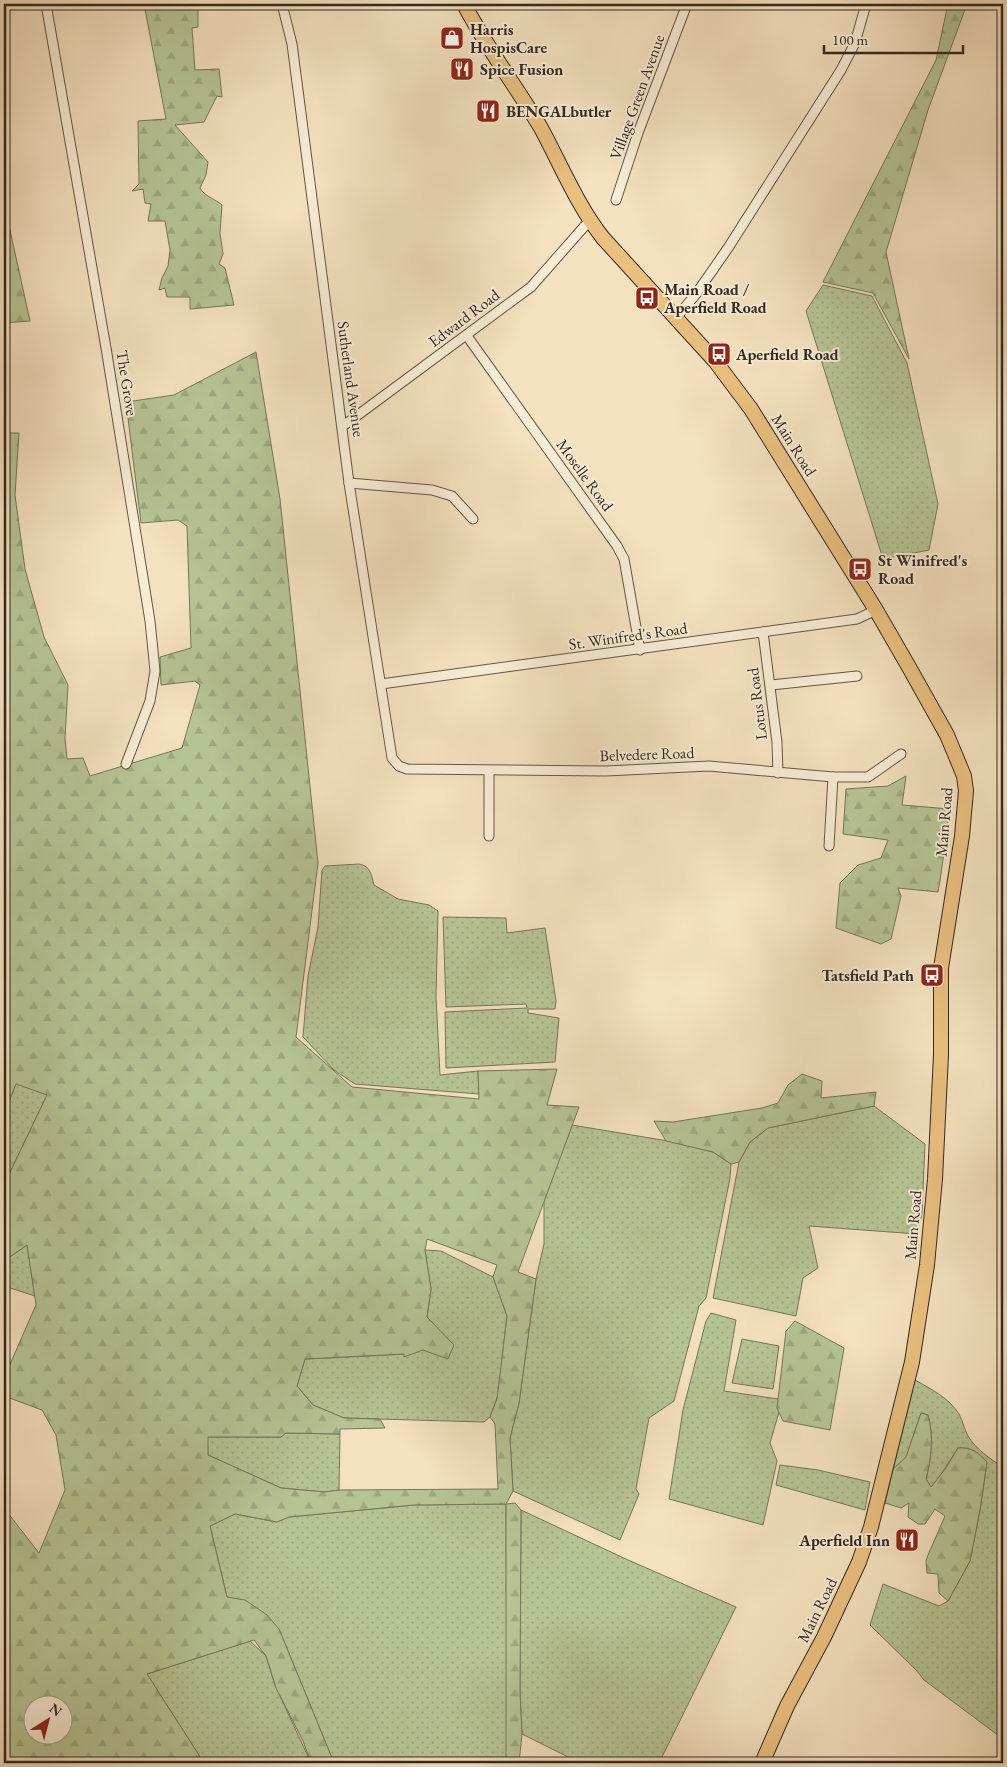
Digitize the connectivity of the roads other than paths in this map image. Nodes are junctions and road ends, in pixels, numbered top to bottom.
1 (46, 4) edge
2 (282, 4) edge
3 (464, 4) edge
4 (687, 4) edge
5 (866, 4) edge
6 (616, 200) dead end
7 (590, 220) junction
8 (676, 318) junction
9 (467, 336) junction
10 (343, 426) junction
11 (349, 483) junction
12 (473, 519) dead end
13 (876, 610) junction
14 (763, 632) junction
15 (640, 650) junction
16 (857, 676) dead end
17 (382, 684) junction
18 (771, 686) junction
19 (901, 754) dead end
20 (392, 758) joint
21 (126, 764) dead end
22 (489, 770) junction
23 (778, 773) junction
24 (833, 777) junction
25 (489, 836) dead end
26 (829, 846) dead end
27 (762, 1763) edge

1 - 21 street, The Grove
2 - 10 street, Sutherland Avenue
3 - 7 main road, Main Road
4 - 6 street, Village Green Avenue
5 - 8 street
7 - 8 main road, Main Road
7 - 9 street, Edward Road
8 - 13 main road, Main Road
9 - 10 street, Edward Road
9 - 15 street, Moselle Road
10 - 11 street, Sutherland Avenue
11 - 12 street
11 - 17 street, Sutherland Avenue
13 - 14 street, St. Winifred's Road
13 - 27 main road, Main Road
14 - 15 street, St. Winifred's Road
14 - 18 street, Lotus Road
15 - 17 street, St. Winifred's Road
16 - 18 street
17 - 20 street, Sutherland Avenue
18 - 23 street, Lotus Road
19 - 24 street, Belvedere Road
20 - 22 street, Belvedere Road
22 - 23 street, Belvedere Road
22 - 25 street
23 - 24 street, Belvedere Road
24 - 26 street

